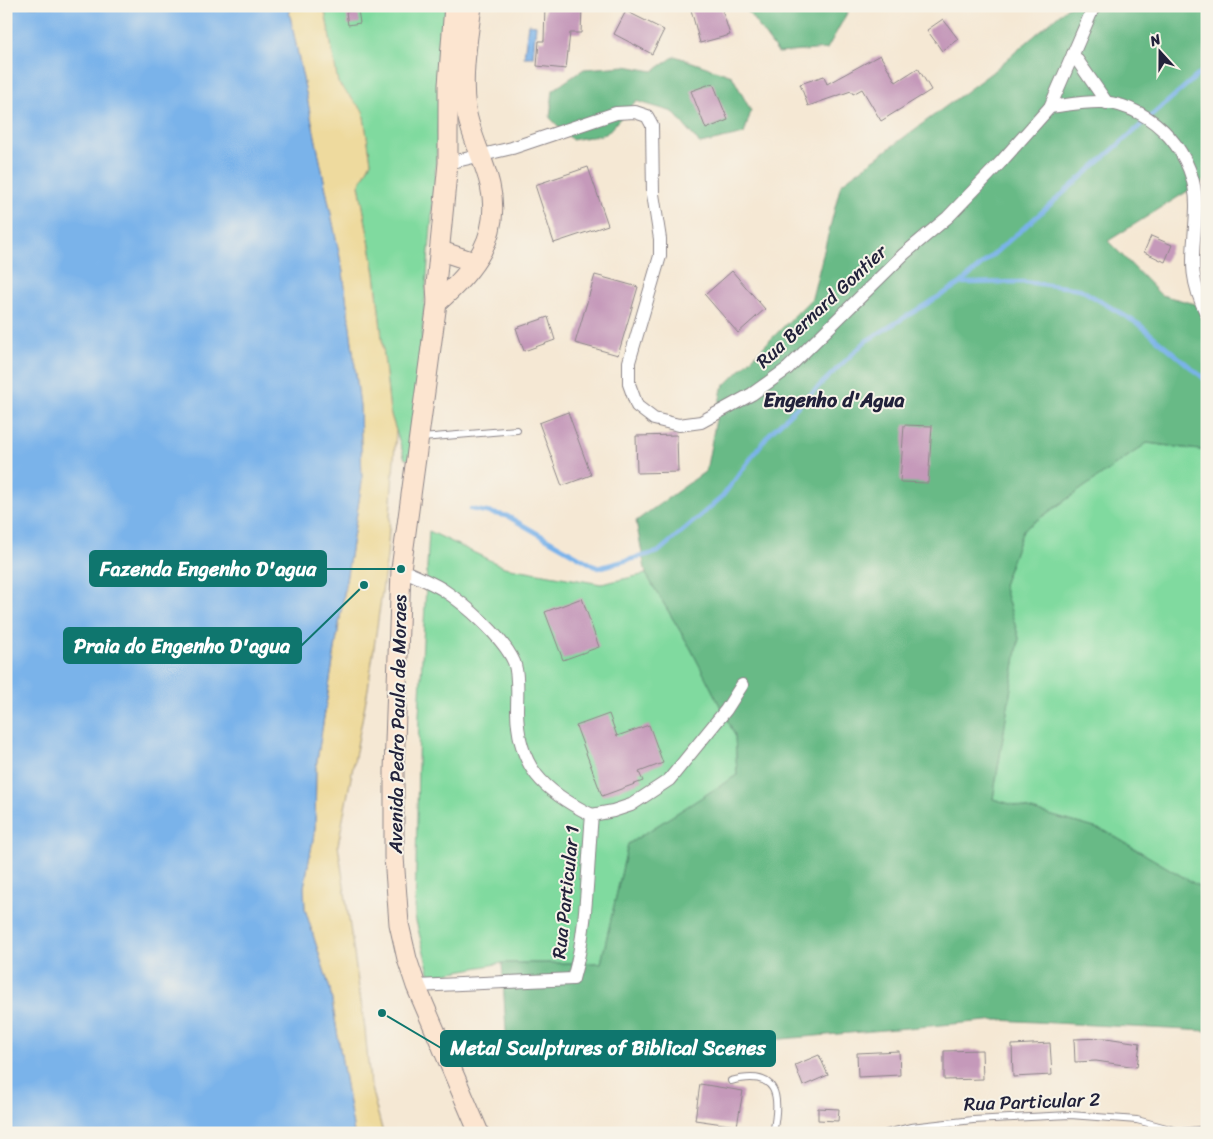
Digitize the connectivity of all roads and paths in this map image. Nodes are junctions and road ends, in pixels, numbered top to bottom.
1 (454, 6) edge
2 (472, 6) edge
3 (1094, 6) edge
4 (1073, 54) junction
5 (1107, 103) junction
6 (1050, 107) junction
7 (480, 158) junction
8 (448, 163) junction
9 (441, 251) junction
10 (474, 262) junction
11 (437, 303) junction
12 (1207, 315) edge
13 (517, 430) dead end
14 (418, 438) junction
15 (400, 569) junction
16 (742, 685) dead end
17 (592, 815) junction
18 (416, 986) junction
19 (732, 1080) dead end
20 (1207, 1129) edge
21 (479, 1133) edge
22 (773, 1133) edge
23 (887, 1133) edge

1 - 8 main road, Avenida Pedro Paula de Moraes
2 - 7 main road
3 - 4 street, Rua Bernard Gontier
4 - 5 street
4 - 6 street, Rua Bernard Gontier
5 - 6 street
5 - 12 street
6 - 7 street, Rua Bernard Gontier
7 - 8 street, Rua Bernard Gontier
7 - 10 main road
8 - 9 main road, Avenida Pedro Paula de Moraes
9 - 10 main road
9 - 11 main road, Avenida Pedro Paula de Moraes
10 - 11 main road
11 - 14 main road, Avenida Pedro Paula de Moraes
13 - 14 lane
14 - 15 main road, Avenida Pedro Paula de Moraes
15 - 17 street, Rua Particular 1
15 - 18 main road, Avenida Pedro Paula de Moraes
16 - 17 street
17 - 18 street, Rua Particular 1
18 - 21 main road, Avenida Pedro Paula de Moraes
19 - 22 lane
20 - 23 lane, Rua Particular 2

